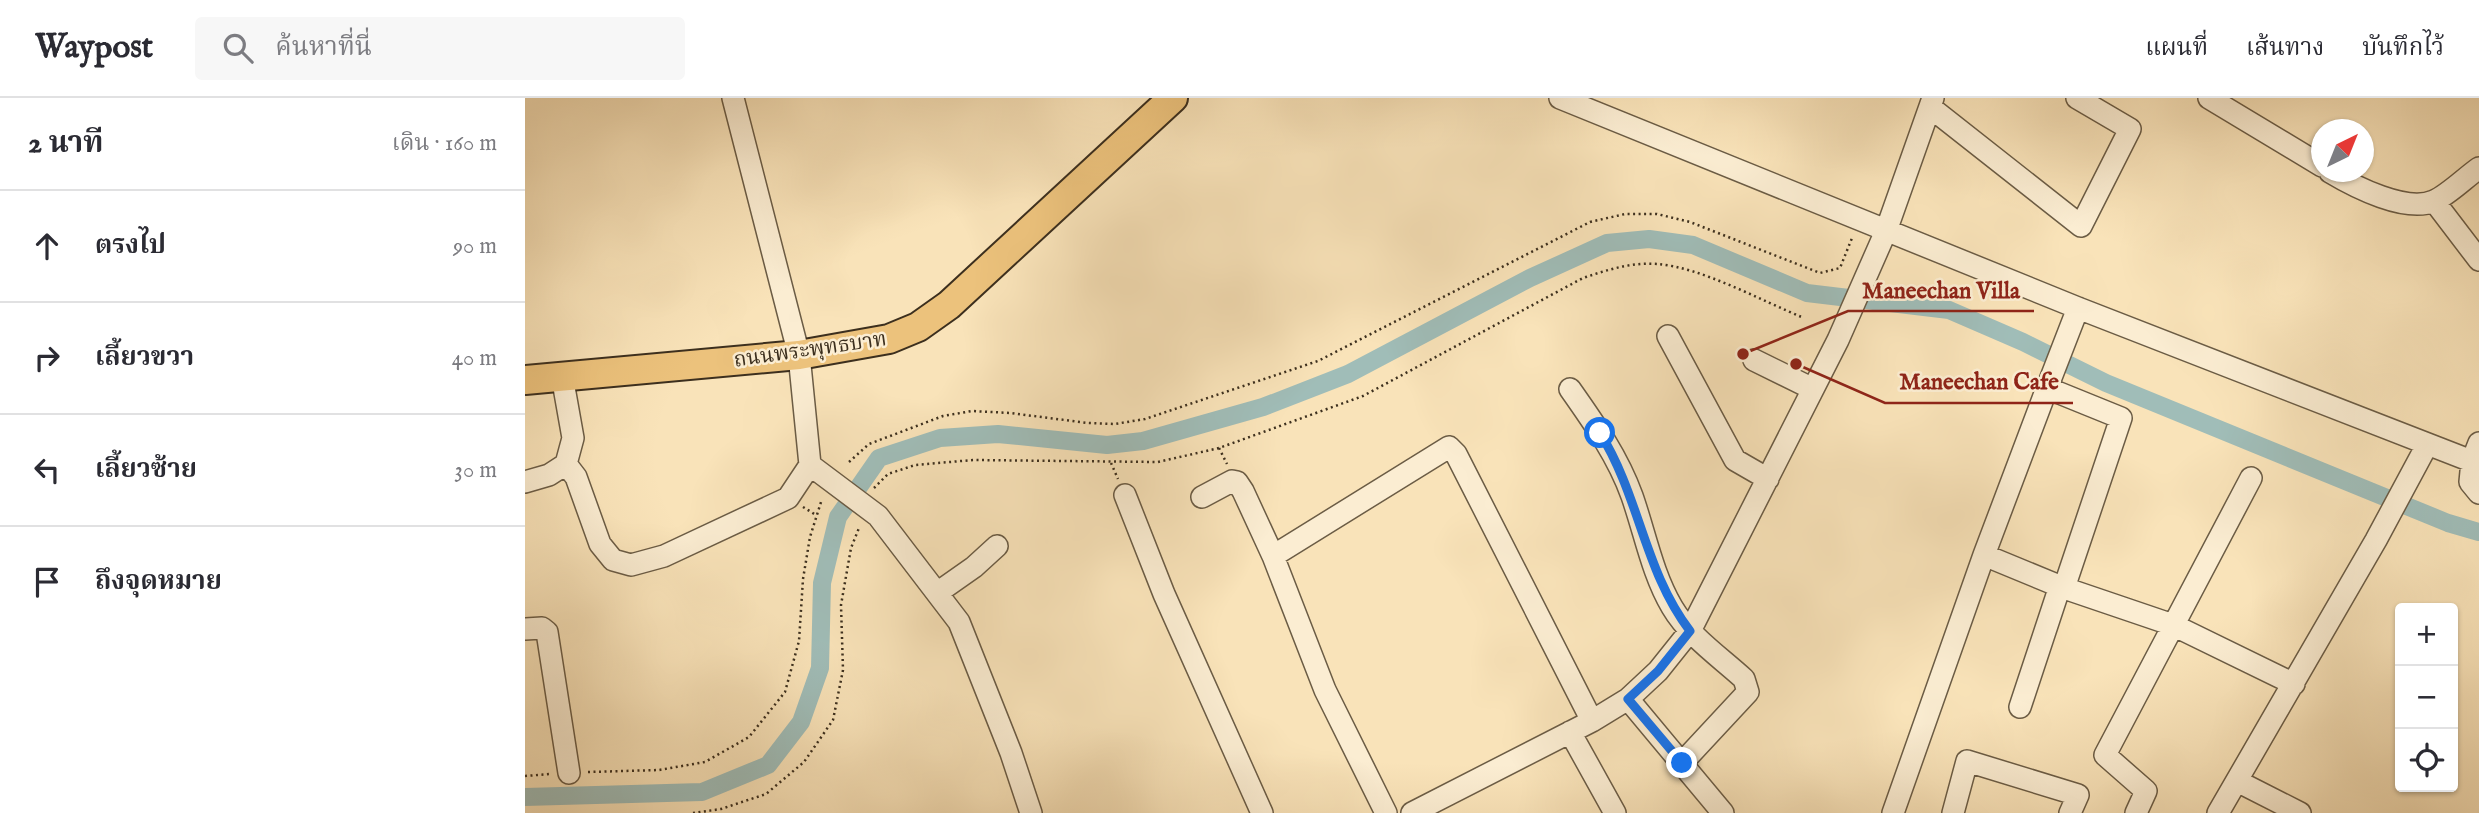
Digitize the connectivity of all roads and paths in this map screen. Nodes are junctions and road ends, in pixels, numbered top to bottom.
1 (733, 98) edge
2 (1173, 98) edge
3 (1560, 98) edge
4 (2077, 98) edge
5 (2211, 98) edge
6 (1932, 102) edge
7 (2311, 159) edge
8 (2479, 168) edge
9 (2347, 182) edge
10 (2434, 201) junction
11 (1859, 219) junction
12 (1886, 230) junction
13 (2479, 260) edge
14 (2076, 314) junction
15 (1804, 318) dead end
16 (1668, 336) dead end
17 (799, 355) junction
18 (1754, 359) dead end
19 (562, 376) junction
20 (525, 380) edge
21 (2048, 384) junction
22 (1570, 389) dead end
23 (1813, 389) junction
24 (2427, 445) junction
25 (2477, 456) edge
26 (849, 462) dead end
27 (566, 464) junction
28 (810, 465) junction
29 (2251, 478) dead end
30 (1768, 479) junction
31 (525, 482) edge
32 (874, 488) dead end
33 (2479, 493) edge
34 (823, 495) dead end
35 (1125, 495) dead end
36 (1202, 497) dead end
37 (859, 528) dead end
38 (997, 547) dead end
39 (1984, 555) junction
40 (1273, 556) junction
41 (2062, 587) junction
42 (937, 593) junction
43 (2173, 625) junction
44 (525, 629) edge
45 (1690, 631) junction
46 (2294, 684) junction
47 (1628, 699) junction
48 (2020, 707) dead end
49 (1592, 721) junction
50 (1570, 732) junction
51 (1682, 763) junction
52 (569, 773) junction
53 (525, 776) edge
54 (2237, 781) junction
55 (692, 813) edge
56 (1031, 813) edge
57 (1262, 813) edge
58 (1385, 813) edge
59 (1412, 813) edge
60 (1615, 813) edge
61 (1723, 813) edge
62 (1893, 813) edge
63 (1953, 813) edge
64 (2070, 813) edge
65 (2136, 813) edge
66 (2218, 813) edge
67 (2300, 813) edge

1 - 17 street
2 - 17 main road, ถนนพระพุทธบาท
3 - 11 street
4 - 6 street
5 - 7 street
6 - 12 street
8 - 10 street
9 - 10 street
10 - 13 street
11 - 12 street
11 - 26 path
12 - 14 street
12 - 23 street
14 - 21 street
14 - 24 street
15 - 32 path
16 - 30 street
17 - 19 main road, ถนนพระพุทธบาท
17 - 28 street
18 - 23 street
19 - 20 main road, ถนนพระพุทธบาท
19 - 27 street
21 - 39 street
21 - 41 street
22 - 45 street
23 - 30 street
24 - 25 street
24 - 46 street
25 - 33 street
27 - 28 street
27 - 31 street
28 - 42 street
29 - 43 street
30 - 45 street
34 - 52 path
35 - 57 street
36 - 40 street
37 - 55 path
38 - 42 street
39 - 41 street
39 - 62 street
40 - 49 street
40 - 58 street
41 - 43 street
41 - 48 street
42 - 56 street
43 - 46 street
43 - 65 street
44 - 52 street
45 - 47 street
45 - 51 street
46 - 54 street
47 - 49 street
47 - 51 street
49 - 50 street
50 - 59 street
50 - 60 street
51 - 61 street
52 - 53 path
54 - 66 street
54 - 67 street
63 - 64 street

